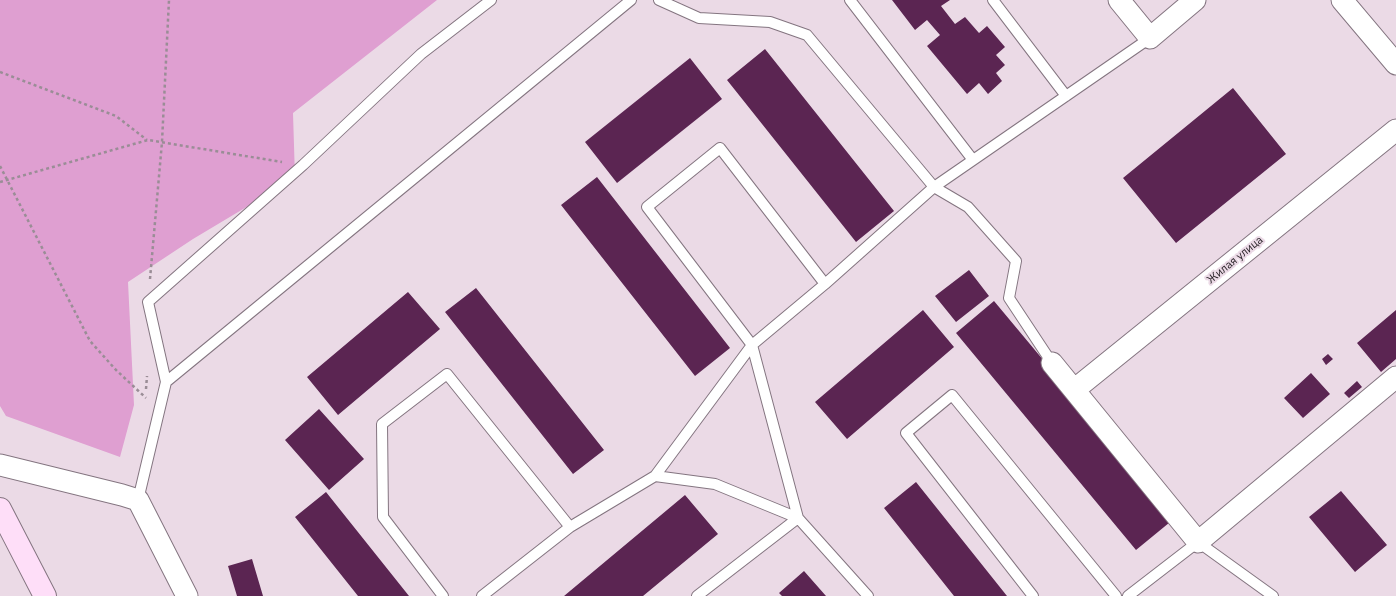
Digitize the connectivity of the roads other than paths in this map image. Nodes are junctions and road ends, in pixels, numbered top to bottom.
1 (491, 0) edge
2 (631, 0) edge
3 (659, 0) edge
4 (850, 0) edge
5 (993, 0) edge
6 (1119, 0) edge
7 (1195, 0) edge
8 (1342, 0) edge
9 (1150, 38) junction
10 (1396, 64) edge
11 (1066, 96) junction
12 (1396, 130) edge
13 (973, 160) junction
14 (934, 187) junction
15 (825, 284) junction
16 (752, 345) junction
17 (1052, 364) joint
18 (1396, 377) edge
19 (166, 382) junction
20 (1074, 390) junction
21 (0, 466) edge
22 (655, 476) junction
23 (138, 500) junction
24 (0, 509) edge
25 (798, 518) junction
26 (570, 527) junction
27 (1198, 542) junction
28 (45, 596) edge
29 (187, 596) edge
30 (443, 596) edge
31 (482, 596) edge
32 (696, 596) edge
33 (868, 596) edge
34 (1034, 596) edge
35 (1116, 596) edge
36 (1128, 596) edge
37 (1274, 596) edge

1 - 19 lane
2 - 19 lane
3 - 14 lane
4 - 13 lane
5 - 11 lane
6 - 9 street
7 - 9 street
8 - 10 street
9 - 11 lane
11 - 13 lane
12 - 20 street, Жилая улица
13 - 14 lane
14 - 15 lane
14 - 17 lane
15 - 16 lane
15 - 16 lane
16 - 22 lane
16 - 25 lane
17 - 20 street
18 - 27 street
19 - 23 lane
20 - 27 street
21 - 23 street
22 - 25 lane
22 - 26 lane
23 - 29 street
24 - 28 street
25 - 32 lane
25 - 33 lane
26 - 30 lane
26 - 31 lane
27 - 36 lane
27 - 37 lane
34 - 35 lane

